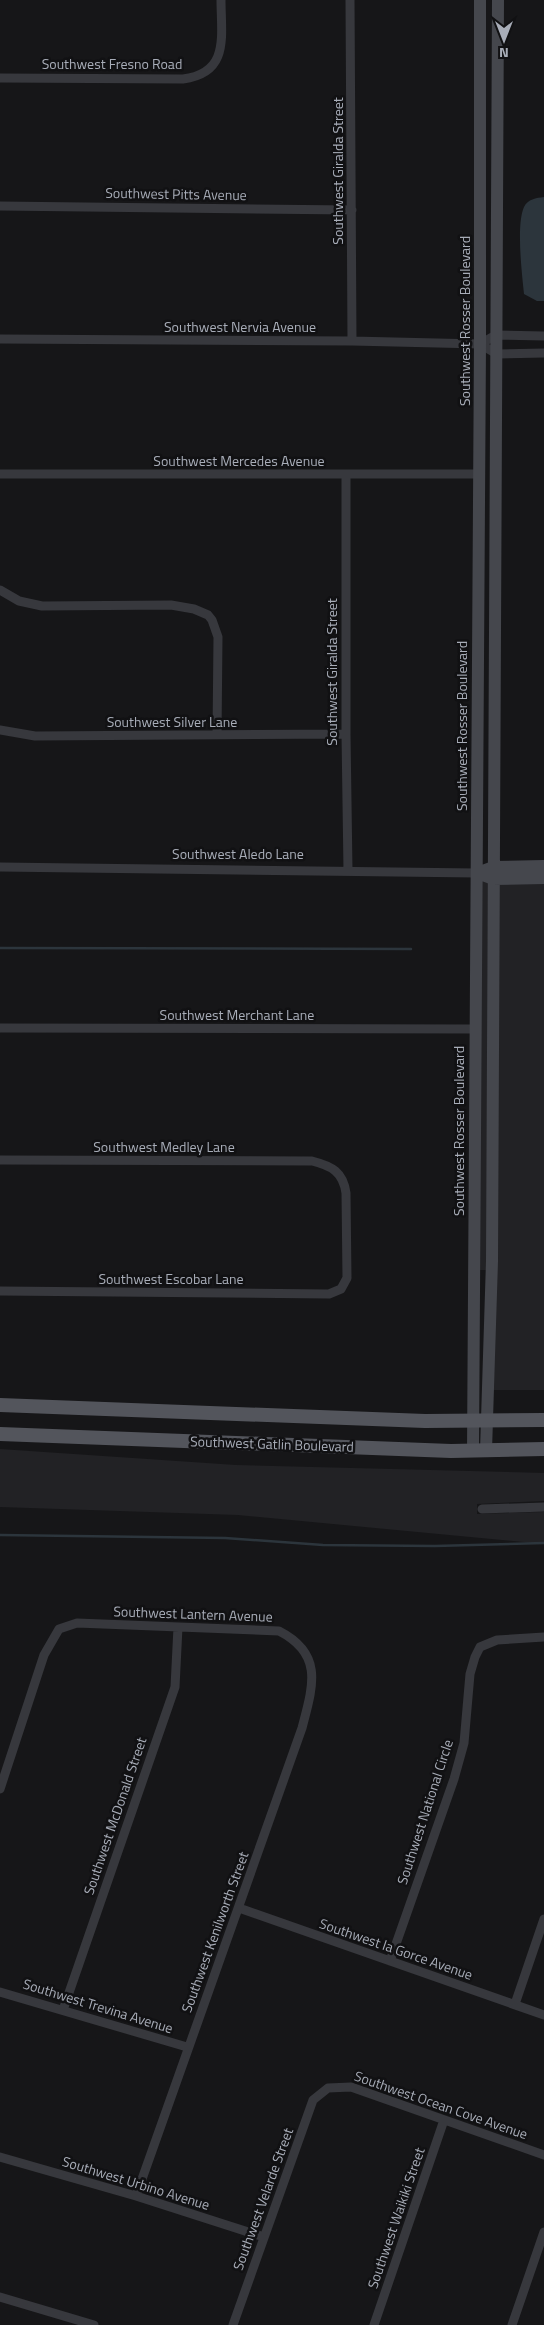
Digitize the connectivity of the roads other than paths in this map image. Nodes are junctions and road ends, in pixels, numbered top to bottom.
1 (221, 0) edge
2 (350, 0) edge
3 (480, 0) edge
4 (498, 0) edge
5 (0, 78) edge
6 (0, 206) edge
7 (352, 210) junction
8 (496, 335) junction
9 (544, 336) edge
10 (0, 339) edge
11 (352, 341) junction
12 (480, 344) junction
13 (544, 353) edge
14 (497, 354) junction
15 (0, 474) edge
16 (478, 474) junction
17 (346, 475) junction
18 (0, 590) edge
19 (0, 730) edge
20 (346, 734) junction
21 (217, 735) junction
22 (544, 866) edge
23 (0, 868) edge
24 (348, 870) junction
25 (476, 873) junction
26 (493, 873) junction
27 (544, 878) edge
28 (0, 1028) edge
29 (474, 1029) junction
30 (0, 1160) edge
31 (341, 1289) joint
32 (0, 1291) edge
33 (0, 1406) edge
34 (544, 1420) edge
35 (480, 1422) junction
36 (0, 1434) edge
37 (544, 1449) edge
38 (479, 1451) junction
39 (544, 1507) edge
40 (482, 1509) dead end
41 (178, 1627) junction
42 (544, 1637) edge
43 (312, 1675) joint
44 (0, 1789) edge
45 (239, 1908) junction
46 (544, 1919) edge
47 (390, 1961) junction
48 (0, 1992) edge
49 (515, 2004) junction
50 (63, 2010) junction
51 (544, 2015) edge
52 (187, 2048) junction
53 (328, 2088) joint
54 (444, 2120) junction
55 (544, 2155) edge
56 (0, 2157) edge
57 (136, 2196) junction
58 (544, 2232) edge
59 (264, 2237) junction
60 (0, 2297) edge
61 (94, 2325) edge
62 (233, 2325) edge
63 (374, 2325) edge
64 (512, 2325) edge

1 - 5 street, Southwest Fresno Road
2 - 7 street, Southwest Giralda Street
3 - 12 street, Southwest Rosser Boulevard
4 - 8 street, Southwest Rosser Boulevard
6 - 7 street, Southwest Pitts Avenue
7 - 11 street, Southwest Giralda Street
8 - 9 street
8 - 12 street
8 - 14 street, Southwest Rosser Boulevard
10 - 11 street, Southwest Nervia Avenue
11 - 12 street, Southwest Nervia Avenue
12 - 14 street
12 - 16 street, Southwest Rosser Boulevard
13 - 14 street
14 - 26 street, Southwest Rosser Boulevard
15 - 17 street, Southwest Mercedes Avenue
16 - 17 street, Southwest Mercedes Avenue
16 - 25 street, Southwest Rosser Boulevard
17 - 20 street, Southwest Giralda Street
18 - 21 street
19 - 21 street, Southwest Silver Lane
20 - 21 street, Southwest Silver Lane
20 - 24 street, Southwest Giralda Street
22 - 26 street, Southwest Aledo Lane
23 - 24 street, Southwest Aledo Lane
24 - 25 street, Southwest Aledo Lane
25 - 26 street, Southwest Aledo Lane
25 - 29 street, Southwest Rosser Boulevard
26 - 27 street, Southwest Aledo Lane
26 - 35 street, Southwest Rosser Boulevard
28 - 29 street, Southwest Merchant Lane
29 - 35 street, Southwest Rosser Boulevard
30 - 31 street, Southwest Medley Lane
31 - 32 street, Southwest Escobar Lane
33 - 35 main road, Southwest Gatlin Boulevard
34 - 35 main road, Southwest Gatlin Boulevard
35 - 38 street, Southwest Rosser Boulevard
36 - 38 main road, Southwest Gatlin Boulevard
37 - 38 main road, Southwest Gatlin Boulevard
39 - 40 street
41 - 43 street, Southwest Lantern Avenue
41 - 44 street, Southwest Lantern Avenue
41 - 50 street, Southwest McDonald Street
42 - 47 street, Southwest National Circle
43 - 45 street, Southwest Kenilworth Street
45 - 47 street, Southwest la Gorce Avenue
45 - 52 street, Southwest Kenilworth Street
46 - 49 street
47 - 49 street, Southwest la Gorce Avenue
48 - 50 street, Southwest Trevina Avenue
49 - 51 street, Southwest la Gorce Avenue
50 - 52 street, Southwest Trevina Avenue
52 - 57 street, Southwest Kenilworth Street
53 - 54 street, Southwest Ocean Cove Avenue
53 - 59 street, Southwest Velarde Street
54 - 55 street, Southwest Ocean Cove Avenue
54 - 63 street, Southwest Waikiki Street
56 - 57 street, Southwest Urbino Avenue
57 - 59 street, Southwest Urbino Avenue
58 - 64 street
59 - 62 street, Southwest Velarde Street
60 - 61 street

